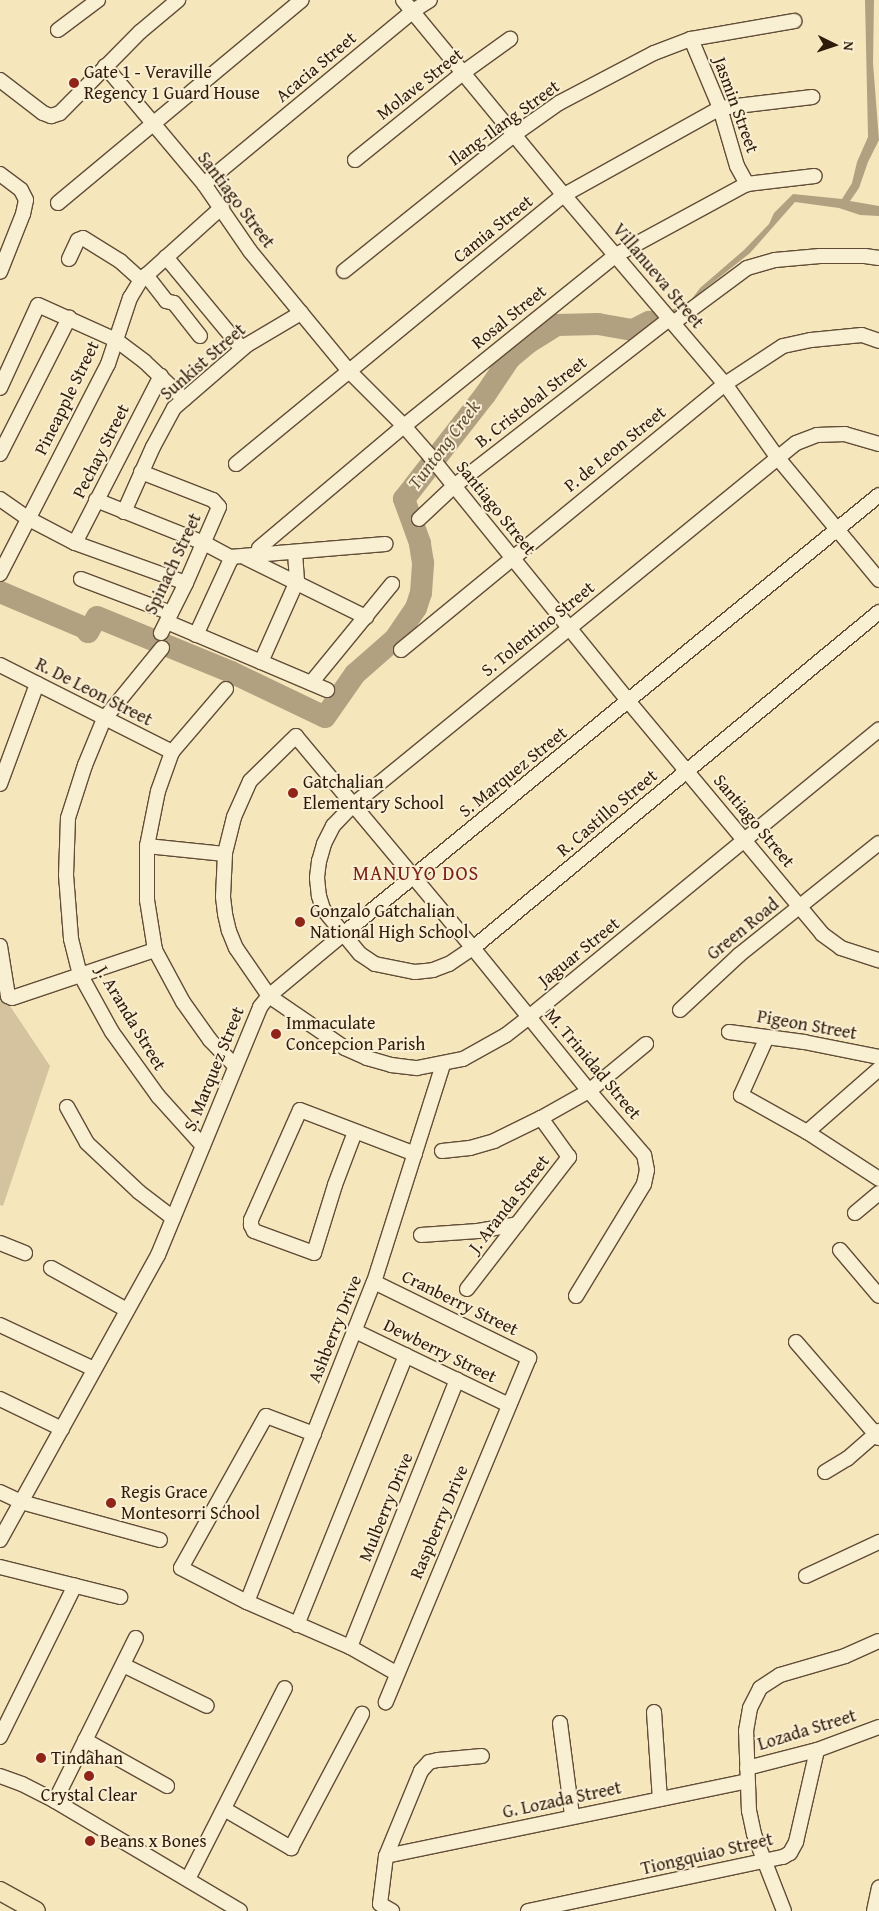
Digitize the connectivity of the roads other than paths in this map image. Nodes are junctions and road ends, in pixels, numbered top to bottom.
1 (98, 0) edge
2 (178, 0) edge
3 (302, 0) edge
4 (403, 0) edge
5 (430, 0) edge
6 (413, 11) junction
7 (794, 21) dead end
8 (58, 30) dead end
9 (691, 38) junction
10 (510, 39) dead end
11 (105, 66) junction
12 (464, 72) junction
13 (0, 80) edge
14 (812, 97) dead end
15 (720, 108) junction
16 (153, 124) junction
17 (515, 134) junction
18 (355, 160) dead end
19 (0, 174) edge
20 (815, 176) dead end
21 (204, 184) junction
22 (747, 184) junction
23 (564, 195) junction
24 (58, 203) dead end
25 (222, 208) junction
26 (616, 255) junction
27 (166, 258) junction
28 (879, 258) edge
29 (69, 260) dead end
30 (344, 271) dead end
31 (0, 272) edge
32 (143, 278) junction
33 (301, 313) junction
34 (69, 318) junction
35 (668, 318) junction
36 (200, 336) dead end
37 (116, 340) junction
38 (879, 340) edge
39 (242, 349) junction
40 (349, 371) junction
41 (161, 376) junction
42 (725, 384) junction
43 (0, 388) edge
44 (184, 399) junction
45 (404, 426) junction
46 (879, 444) edge
47 (0, 454) edge
48 (777, 457) junction
49 (236, 464) dead end
50 (142, 472) junction
51 (454, 486) junction
52 (879, 495) edge
53 (0, 500) edge
54 (96, 500) junction
55 (124, 512) junction
56 (419, 518) dead end
57 (29, 519) junction
58 (837, 529) junction
59 (75, 543) junction
60 (204, 543) junction
61 (385, 544) dead end
62 (259, 548) dead end
63 (295, 552) junction
64 (237, 557) junction
65 (512, 557) junction
66 (0, 574) edge
67 (81, 579) dead end
68 (879, 580) edge
69 (297, 581) junction
70 (186, 583) junction
71 (392, 584) dead end
72 (879, 612) edge
73 (366, 617) junction
74 (166, 622) junction
75 (569, 628) junction
76 (196, 635) junction
77 (162, 648) dead end
78 (401, 650) dead end
79 (261, 662) junction
80 (0, 665) edge
81 (311, 683) junction
82 (37, 684) junction
83 (226, 689) dead end
84 (328, 690) dead end
85 (629, 702) junction
86 (104, 719) junction
87 (879, 730) edge
88 (296, 736) joint
89 (172, 752) junction
90 (687, 771) junction
91 (0, 784) edge
92 (354, 804) junction
93 (745, 840) junction
94 (879, 843) edge
95 (147, 846) junction
96 (225, 854) junction
97 (414, 878) junction
98 (801, 907) junction
99 (342, 935) junction
100 (0, 946) edge
101 (473, 948) junction
102 (156, 950) junction
103 (879, 960) edge
104 (80, 974) junction
105 (270, 996) junction
106 (680, 1010) dead end
107 (529, 1017) junction
108 (729, 1032) dead end
109 (768, 1037) junction
110 (646, 1044) dead end
111 (879, 1057) edge
112 (443, 1064) junction
113 (235, 1066) junction
114 (879, 1069) edge
115 (589, 1091) junction
116 (67, 1108) dead end
117 (541, 1118) junction
118 (355, 1132) junction
119 (807, 1132) junction
120 (203, 1146) junction
121 (442, 1151) dead end
122 (415, 1154) junction
123 (879, 1179) edge
124 (879, 1193) edge
125 (855, 1213) dead end
126 (173, 1218) junction
127 (517, 1224) junction
128 (421, 1235) dead end
129 (0, 1243) edge
130 (840, 1250) dead end
131 (25, 1253) dead end
132 (51, 1268) dead end
133 (374, 1282) junction
134 (466, 1289) dead end
135 (576, 1296) dead end
136 (879, 1296) edge
137 (127, 1310) junction
138 (0, 1325) edge
139 (355, 1330) junction
140 (796, 1342) dead end
141 (406, 1355) junction
142 (528, 1358) joint
143 (94, 1369) junction
144 (456, 1380) junction
145 (0, 1399) edge
146 (509, 1405) junction
147 (62, 1429) junction
148 (314, 1434) junction
149 (878, 1434) edge
150 (825, 1472) dead end
151 (0, 1492) edge
152 (21, 1502) junction
153 (0, 1540) edge
154 (160, 1540) dead end
155 (879, 1542) edge
156 (0, 1567) edge
157 (806, 1576) dead end
158 (75, 1585) junction
159 (120, 1597) dead end
160 (247, 1602) junction
161 (297, 1624) junction
162 (136, 1638) dead end
163 (879, 1641) edge
164 (350, 1648) junction
165 (123, 1665) junction
166 (396, 1673) junction
167 (285, 1688) dead end
168 (386, 1702) dead end
169 (207, 1706) dead end
170 (654, 1712) dead end
171 (362, 1714) dead end
172 (560, 1723) dead end
173 (879, 1727) edge
174 (0, 1737) edge
175 (84, 1740) junction
176 (816, 1750) junction
177 (482, 1756) dead end
178 (747, 1775) junction
179 (0, 1776) edge
180 (167, 1786) dead end
181 (660, 1799) junction
182 (55, 1801) junction
183 (224, 1809) junction
184 (572, 1816) junction
185 (386, 1856) junction
186 (764, 1862) junction
187 (188, 1879) junction
188 (879, 1888) edge
189 (0, 1891) edge
190 (376, 1907) edge
191 (35, 1911) edge
192 (240, 1911) edge
193 (392, 1911) edge
194 (528, 1911) edge
195 (784, 1911) edge
196 (874, 1911) edge

1 - 8 street
2 - 11 street
3 - 16 street
4 - 6 street, Villanueva Street
5 - 6 street, Acacia Street
6 - 12 street, Villanueva Street
6 - 21 street, Acacia Street
7 - 9 street, Ilang-Ilang Street
9 - 15 street, Jasmin Street
9 - 17 street, Ilang-Ilang Street
10 - 12 street, Molave Street
11 - 13 street
11 - 16 street, Santiago Street
12 - 17 street, Villanueva Street
12 - 18 street, Molave Street
14 - 15 street, Camia Street
15 - 22 street, Jasmin Street
15 - 23 street, Camia Street
16 - 21 street, Santiago Street
16 - 24 street
17 - 23 street, Villanueva Street
17 - 30 street, Ilang-Ilang Street
19 - 31 street
20 - 22 street, Rosal Street
21 - 25 street, Santiago Street
22 - 26 street, Rosal Street
23 - 26 street, Villanueva Street
23 - 40 street, Camia Street
25 - 27 street, Pineapple Street
25 - 33 street, Santiago Street
26 - 35 street, Villanueva Street
26 - 45 street, Rosal Street
27 - 32 street, Pineapple Street
27 - 39 street
28 - 35 street, B. Cristobal Street
29 - 32 street
32 - 36 street
32 - 37 street, Pineapple Street
33 - 39 street, Sunkist Street
33 - 40 street, Santiago Street
34 - 37 street
34 - 43 street
34 - 47 street
35 - 42 street, Villanueva Street
35 - 51 street, B. Cristobal Street
37 - 41 street
37 - 57 street, Pineapple Street
38 - 42 street, P. de Leon Street
39 - 44 street, Sunkist Street
40 - 45 street, Santiago Street
40 - 49 street, Camia Street
41 - 44 street
41 - 54 street, Pechay Street
42 - 48 street, Villanueva Street
42 - 65 street, P. de Leon Street
44 - 50 street, Sunkist Street
45 - 51 street, Santiago Street
45 - 62 street, Rosal Street
46 - 48 street, S. Tolentino Street
48 - 58 street, Villanueva Street
48 - 75 street, S. Tolentino Street
50 - 55 street, Sunkist Street
50 - 60 street, Spinach Street
51 - 56 street, B. Cristobal Street
51 - 65 street, Santiago Street
52 - 58 street, S. Marquez Street
53 - 57 street
54 - 55 street
54 - 59 street, Pechay Street
55 - 60 street
57 - 59 street
57 - 66 street, Pineapple Street
58 - 68 street, Villanueva Street
58 - 85 street, S. Marquez Street
59 - 70 street
60 - 64 street
60 - 70 street, Spinach Street
61 - 63 street
63 - 64 street
63 - 69 street
64 - 69 street
64 - 76 street
65 - 75 street, Santiago Street
65 - 78 street, P. de Leon Street
67 - 74 street
69 - 73 street
69 - 79 street
70 - 74 street, Spinach Street
71 - 73 street
72 - 90 street, R. Castillo Street
73 - 81 street
74 - 76 street
75 - 85 street, Santiago Street
75 - 92 street, S. Tolentino Street
76 - 79 street
77 - 86 street, J. Aranda Street
79 - 81 street
80 - 82 street, R. De Leon Street
81 - 84 street
82 - 86 street, R. De Leon Street
82 - 91 street
83 - 89 street
85 - 90 street, Santiago Street
85 - 97 street, S. Marquez Street
86 - 89 street, R. De Leon Street
86 - 104 street, J. Aranda Street
87 - 93 street, Jaguar Street
88 - 92 street, M. Trinidad Street
88 - 96 street, Jaguar Street
89 - 95 street
90 - 93 street, Santiago Street
90 - 101 street, R. Castillo Street
92 - 97 street, M. Trinidad Street
92 - 99 street, S. Tolentino Street
93 - 98 street, Santiago Street
93 - 107 street, Jaguar Street
94 - 98 street, Green Road
95 - 96 street
95 - 102 street
96 - 105 street, Jaguar Street
97 - 99 street, S. Marquez Street
97 - 101 street, M. Trinidad Street
98 - 103 street, Santiago Street
98 - 106 street, Green Road
99 - 101 street, R. Castillo Street
99 - 105 street, S. Marquez Street
100 - 104 street
101 - 107 street, M. Trinidad Street
102 - 104 street
102 - 113 street
104 - 120 street, J. Aranda Street
105 - 112 street, Jaguar Street
105 - 113 street, S. Marquez Street
107 - 112 street, Jaguar Street
107 - 115 street, M. Trinidad Street
108 - 109 street, Pigeon Street
109 - 111 street, Pigeon Street
109 - 119 street
110 - 115 street
112 - 122 street, Ashberry Drive
113 - 120 street, S. Marquez Street
114 - 119 street
115 - 117 street
115 - 135 street, M. Trinidad Street
116 - 126 street
117 - 121 street
117 - 127 street, J. Aranda Street
118 - 118 street
118 - 122 street
119 - 123 street
120 - 126 street, S. Marquez Street
122 - 133 street, Ashberry Drive
124 - 125 street
126 - 137 street, S. Marquez Street
127 - 128 street
127 - 134 street, J. Aranda Street
129 - 131 street
130 - 136 street
132 - 137 street
133 - 139 street, Ashberry Drive
133 - 142 street, Cranberry Street
137 - 143 street, S. Marquez Street
138 - 143 street
139 - 141 street, Dewberry Street
139 - 148 street, Ashberry Drive
140 - 149 street
141 - 144 street, Dewberry Street
141 - 161 street
142 - 146 street, Raspberry Drive
143 - 147 street, S. Marquez Street
144 - 146 street, Dewberry Street
144 - 164 street, Mulberry Drive
145 - 147 street
146 - 166 street, Raspberry Drive
147 - 152 street, S. Marquez Street
148 - 160 street, Ashberry Drive
148 - 160 street
149 - 150 street
151 - 152 street
152 - 153 street, S. Marquez Street
152 - 154 street
155 - 157 street
156 - 158 street
158 - 159 street
158 - 174 street
160 - 161 street
161 - 164 street
162 - 165 street
163 - 178 street
164 - 166 street
165 - 169 street
165 - 175 street
166 - 168 street, Raspberry Drive
167 - 183 street
170 - 181 street
171 - 183 street
172 - 184 street
173 - 176 street, Lozada Street
175 - 180 street
175 - 182 street
176 - 178 street, Lozada Street
176 - 186 street, Tiongquiao Street
177 - 185 street
178 - 181 street, G. Lozada Street
178 - 186 street
179 - 182 street
181 - 184 street, G. Lozada Street
182 - 187 street
183 - 187 street
184 - 185 street, G. Lozada Street
185 - 190 street
186 - 194 street, Tiongquiao Street
186 - 195 street
187 - 192 street
188 - 196 street
189 - 191 main road
190 - 193 street

